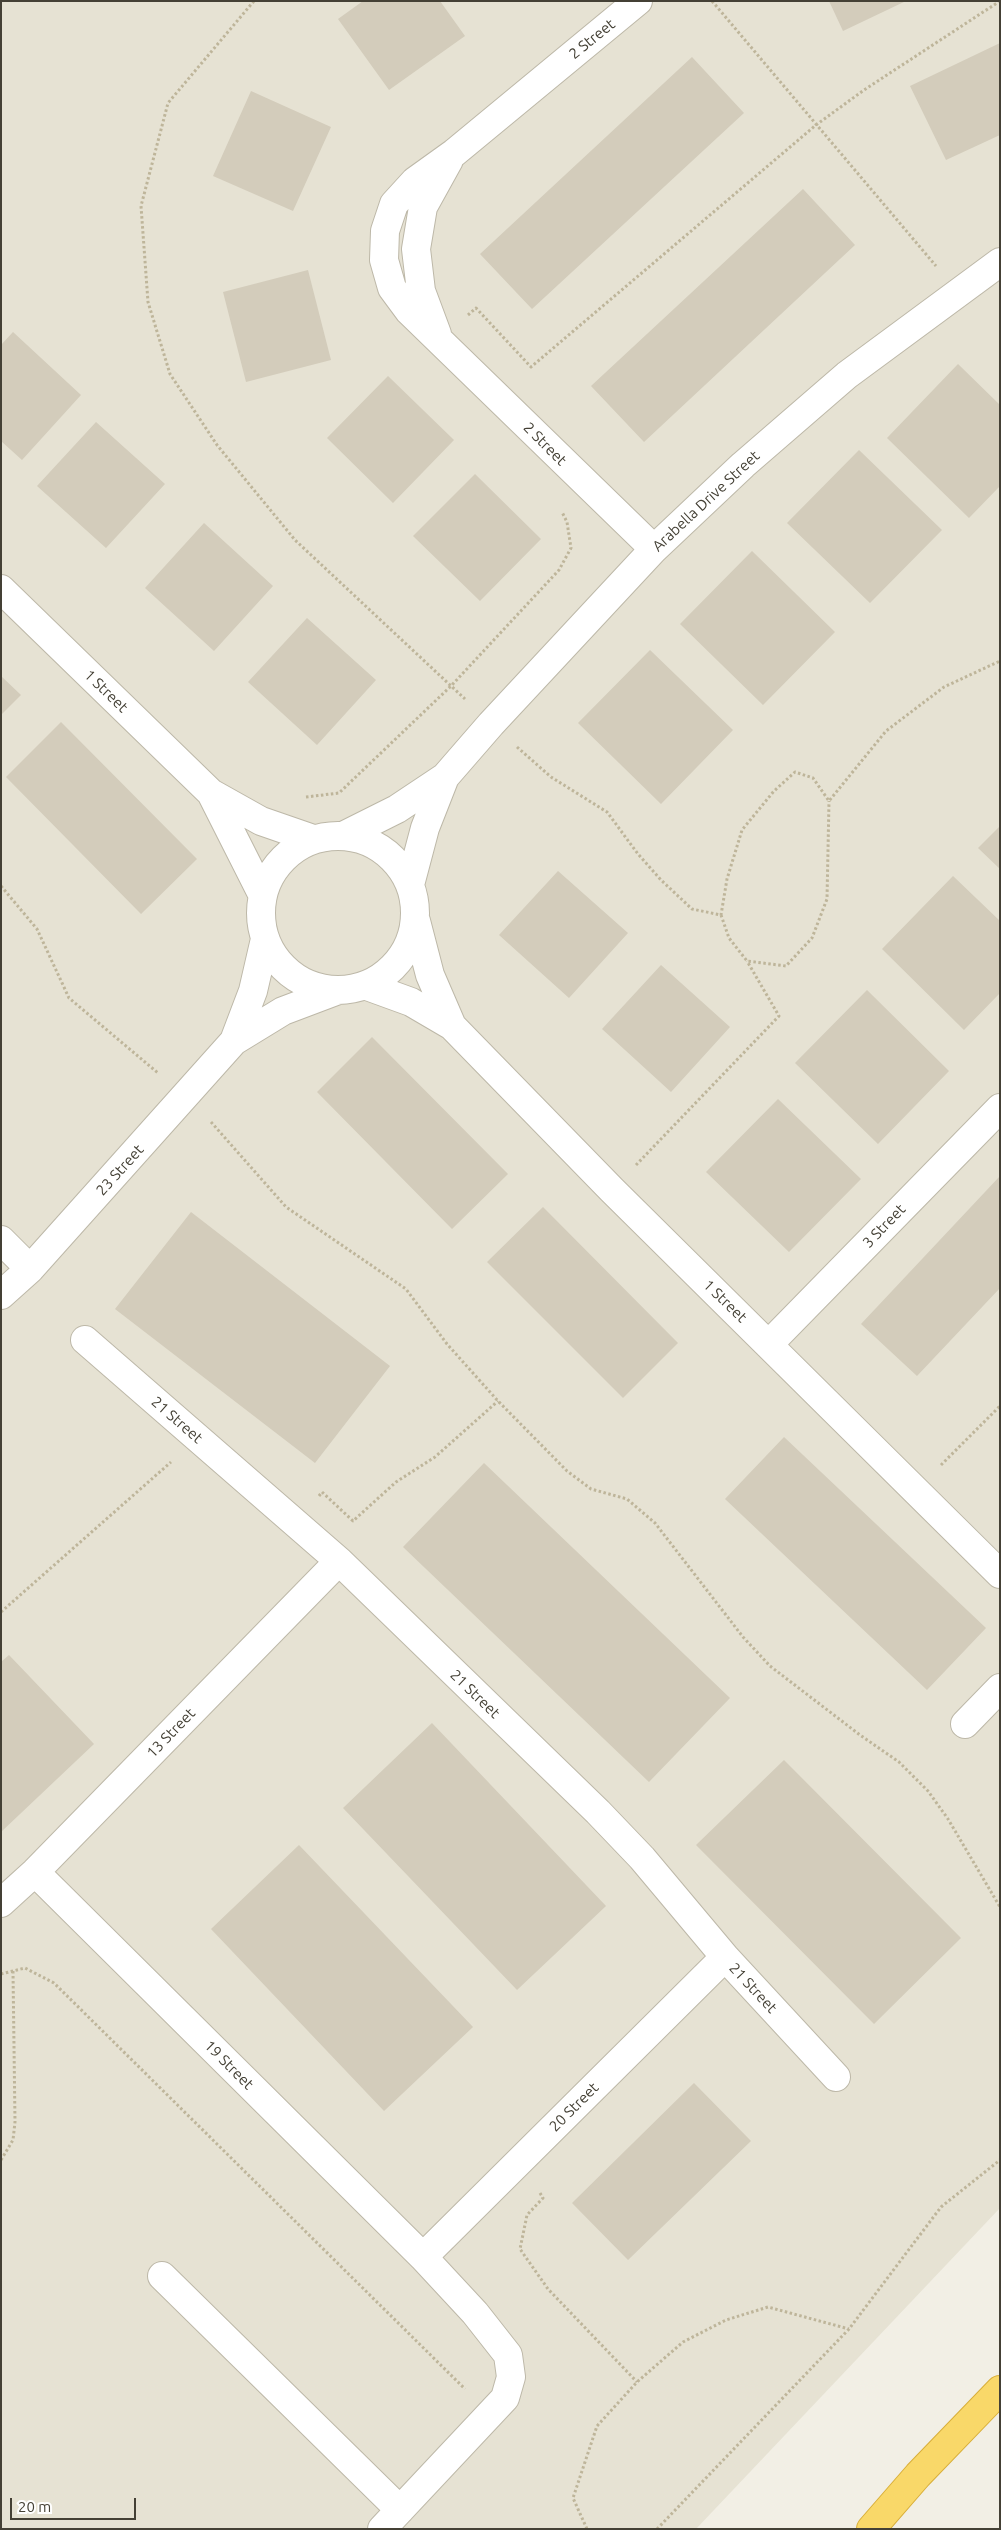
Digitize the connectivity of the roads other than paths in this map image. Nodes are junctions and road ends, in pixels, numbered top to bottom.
1 (638, 1) edge
2 (1000, 262) edge
3 (654, 549) junction
4 (1, 590) edge
5 (446, 777) junction
6 (211, 794) junction
7 (345, 834) junction
8 (314, 839) junction
9 (411, 880) junction
10 (262, 894) junction
11 (416, 921) junction
12 (265, 939) junction
13 (367, 986) junction
14 (336, 991) junction
15 (452, 1026) junction
16 (234, 1041) junction
17 (1000, 1108) edge
18 (1, 1240) edge
19 (30, 1269) junction
20 (1, 1295) edge
21 (85, 1340) dead end
22 (768, 1344) junction
23 (339, 1561) junction
24 (1000, 1574) edge
25 (1000, 1688) edge
26 (965, 1724) dead end
27 (35, 1872) junction
28 (1, 1903) edge
29 (725, 1957) junction
30 (836, 2077) dead end
31 (423, 2257) junction
32 (162, 2276) dead end
33 (1000, 2390) edge
34 (391, 2519) edge
35 (871, 2529) edge

1 - 3 street, 2 Street
2 - 3 street, Arabella Drive Street
3 - 5 street, Arabella Drive Street
4 - 6 street, 1 Street
5 - 7 street
5 - 9 street
6 - 8 street
6 - 10 street
7 - 8 street
7 - 9 street
8 - 10 street
9 - 11 street
10 - 12 street
11 - 13 street
11 - 15 street
12 - 14 street
12 - 16 street
13 - 14 street
13 - 15 street
14 - 16 street
15 - 22 street, 1 Street
16 - 19 street, 23 Street
17 - 22 street, 3 Street
18 - 19 street
19 - 20 street, 23 Street
21 - 23 street, 21 Street
22 - 24 street, 1 Street
23 - 27 street, 13 Street
23 - 29 street, 21 Street
25 - 26 street
27 - 28 street, 13 Street
27 - 31 street, 19 Street
29 - 30 street, 21 Street
29 - 31 street, 20 Street
31 - 34 street, 19 Street
32 - 34 street
33 - 35 highway

